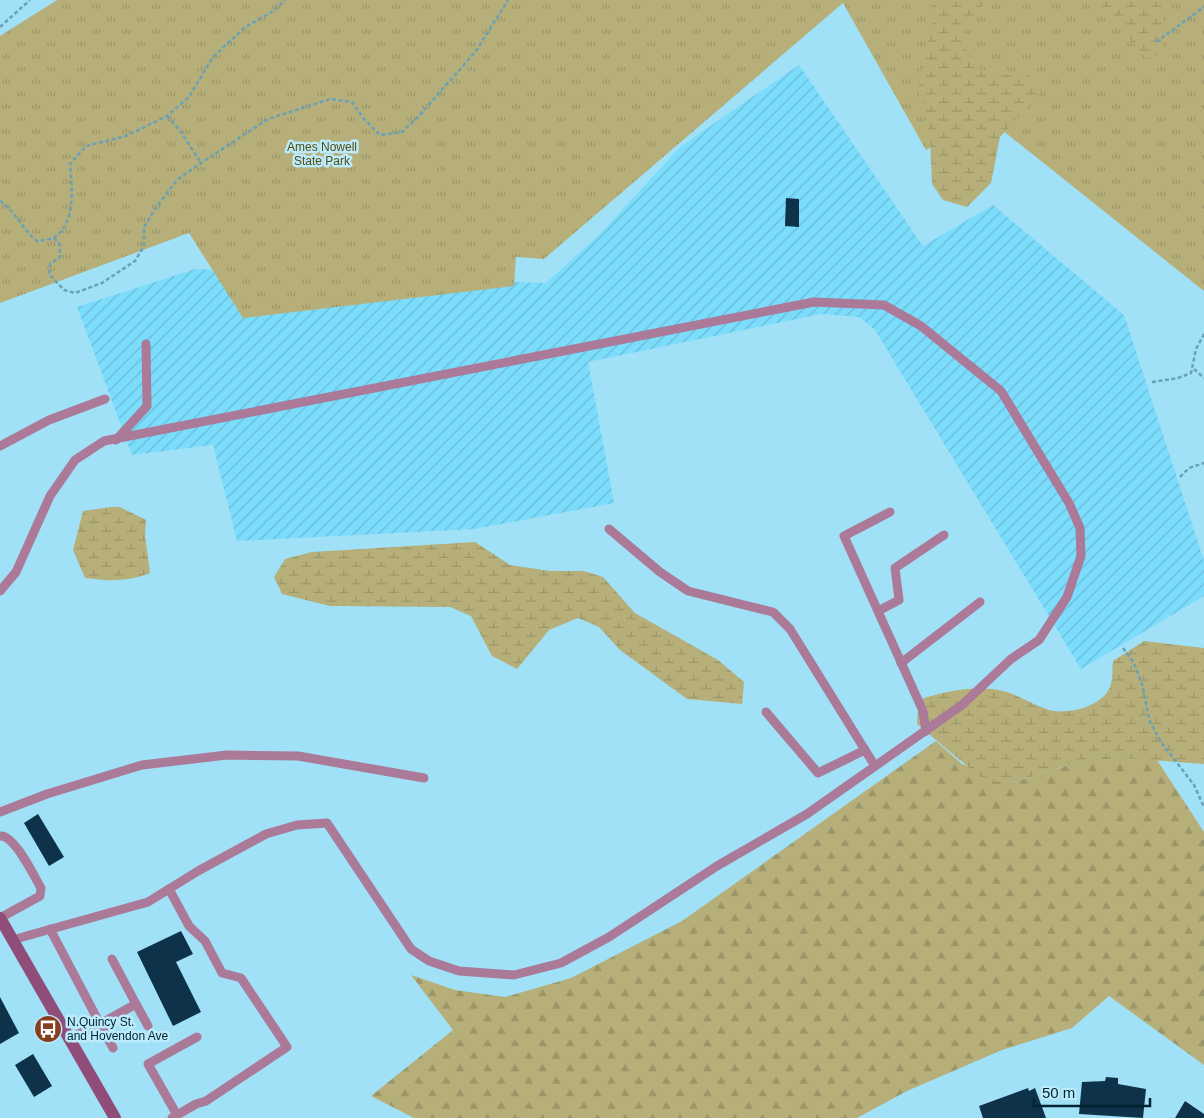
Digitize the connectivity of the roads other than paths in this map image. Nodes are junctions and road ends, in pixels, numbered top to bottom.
1 (146, 344) dead end
2 (104, 399) dead end
3 (116, 440) junction
4 (0, 446) edge
5 (890, 512) dead end
6 (610, 529) dead end
7 (944, 535) dead end
8 (0, 591) edge
9 (980, 602) dead end
10 (878, 612) junction
11 (901, 663) junction
12 (766, 712) dead end
13 (926, 731) junction
14 (865, 750) junction
15 (875, 766) junction
16 (424, 778) dead end
17 (0, 812) edge
18 (0, 836) edge
19 (169, 890) junction
20 (0, 918) edge
21 (50, 929) junction
22 (12, 940) junction
23 (112, 959) dead end
24 (136, 1004) junction
25 (100, 1024) junction
26 (148, 1026) dead end
27 (197, 1037) dead end
28 (69, 1038) junction
29 (113, 1048) dead end
30 (175, 1116) edge
31 (114, 1118) edge

1 - 3 lane
2 - 4 lane
3 - 8 lane
3 - 13 lane
5 - 10 lane
6 - 14 lane
7 - 10 lane
9 - 11 lane
10 - 11 lane
11 - 13 lane
12 - 14 lane
13 - 15 lane
14 - 15 lane
15 - 19 lane
16 - 17 lane
18 - 20 lane
19 - 21 lane
19 - 30 lane
20 - 22 main road
21 - 22 lane
21 - 25 lane
22 - 28 main road
23 - 24 lane
24 - 25 lane
24 - 26 lane
25 - 28 lane
25 - 29 lane
27 - 30 lane
28 - 31 main road

